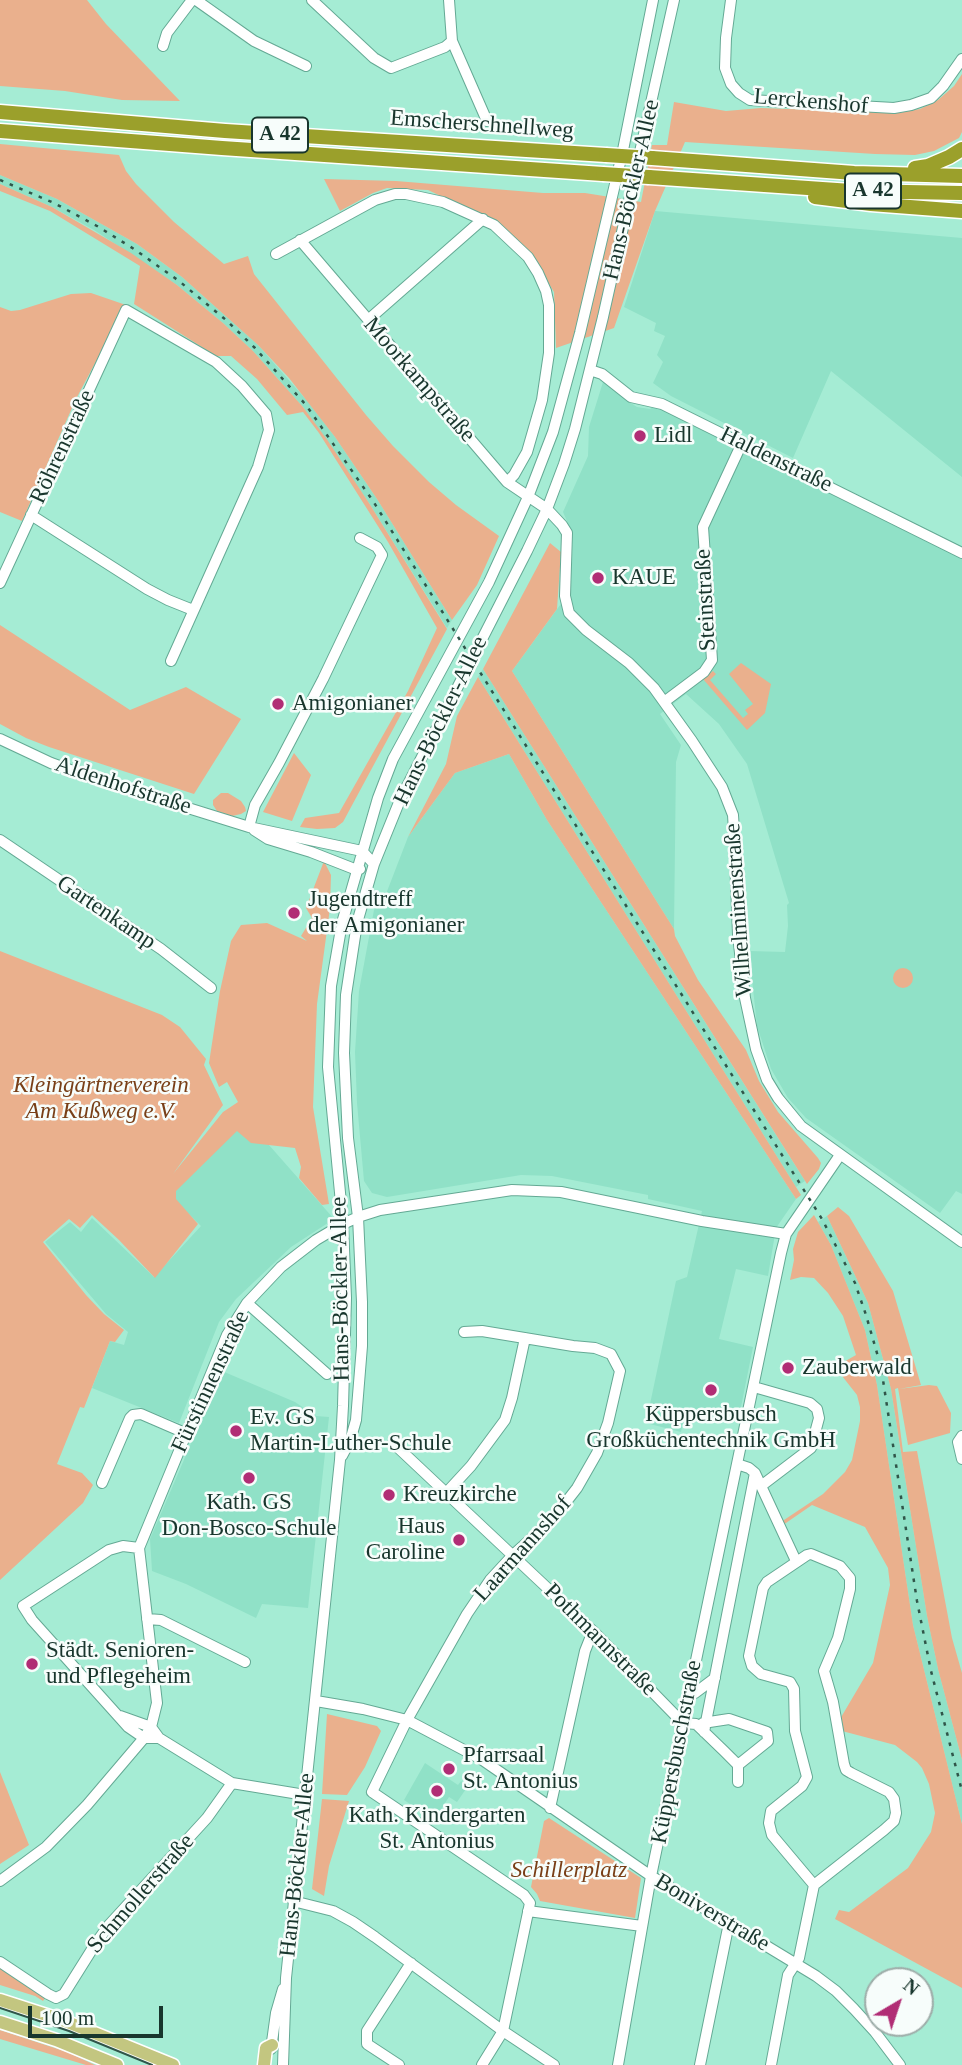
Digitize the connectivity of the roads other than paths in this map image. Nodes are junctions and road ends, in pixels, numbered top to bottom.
1 (194, 0) edge
2 (312, 0) edge
3 (449, 0) edge
4 (653, 0) edge
5 (674, 0) edge
6 (731, 0) edge
7 (452, 41) junction
8 (163, 46) dead end
9 (962, 59) edge
10 (306, 66) dead end
11 (0, 112) edge
12 (488, 121) dead end
13 (0, 131) edge
14 (962, 149) edge
15 (854, 173) junction
16 (962, 176) edge
17 (784, 187) junction
18 (962, 193) edge
19 (962, 211) edge
20 (483, 219) junction
21 (300, 240) junction
22 (276, 254) dead end
23 (368, 320) junction
24 (590, 370) junction
25 (742, 443) junction
26 (507, 482) junction
27 (528, 497) junction
28 (547, 509) junction
29 (32, 516) junction
30 (360, 538) dead end
31 (962, 552) edge
32 (0, 583) edge
33 (193, 610) junction
34 (171, 661) dead end
35 (664, 702) junction
36 (0, 740) edge
37 (249, 827) junction
38 (0, 840) edge
39 (362, 851) junction
40 (374, 864) junction
41 (357, 870) junction
42 (211, 988) dead end
43 (840, 1155) junction
44 (358, 1217) junction
45 (343, 1224) junction
46 (786, 1234) junction
47 (962, 1241) edge
48 (247, 1303) junction
49 (464, 1332) dead end
50 (525, 1338) junction
51 (327, 1374) dead end
52 (754, 1387) junction
53 (343, 1406) junction
54 (357, 1407) junction
55 (185, 1433) junction
56 (960, 1439) edge
57 (393, 1443) dead end
58 (962, 1457) edge
59 (340, 1460) junction
60 (737, 1464) junction
61 (755, 1473) junction
62 (102, 1483) dead end
63 (761, 1486) junction
64 (447, 1492) junction
65 (139, 1548) junction
66 (513, 1555) junction
67 (796, 1561) junction
68 (716, 1563) junction
69 (736, 1566) junction
70 (147, 1619) junction
71 (593, 1631) junction
72 (245, 1662) dead end
73 (715, 1678) junction
74 (688, 1695) junction
75 (316, 1701) junction
76 (120, 1716) junction
77 (407, 1720) junction
78 (684, 1723) junction
79 (702, 1726) junction
80 (151, 1727) junction
81 (144, 1738) junction
82 (159, 1738) junction
83 (738, 1765) junction
84 (738, 1782) dead end
85 (232, 1783) junction
86 (305, 1795) junction
87 (550, 1808) junction
88 (651, 1876) junction
89 (0, 1881) edge
90 (814, 1885) junction
91 (293, 1900) junction
92 (528, 1911) junction
93 (729, 1923) junction
94 (642, 1926) junction
95 (0, 1962) edge
96 (411, 1963) junction
97 (796, 1963) junction
98 (286, 1978) junction
99 (0, 2000) edge
100 (0, 2022) edge
101 (503, 2031) junction
102 (272, 2045) junction
103 (113, 2064) edge
104 (173, 2065) edge
105 (264, 2065) edge
106 (270, 2065) edge
107 (283, 2065) edge
108 (399, 2065) edge
109 (482, 2065) edge
110 (554, 2065) edge
111 (618, 2065) edge
112 (700, 2065) edge
113 (771, 2065) edge
114 (900, 2065) edge

1 - 8 street
1 - 10 street
2 - 7 street
3 - 7 street
4 - 27 street, Hans-Böckler-Allee
5 - 24 street, Hans-Böckler-Allee
6 - 9 street, Lerckenshof
7 - 12 street
11 - 15 highway, Emscherschnellweg / A 42, bridge
13 - 17 highway, Emscherschnellweg / A 42, bridge
14 - 15 highway
15 - 16 highway, Emscherschnellweg / A 42
17 - 18 highway, Emscherschnellweg / A 42
17 - 19 highway
20 - 21 street
20 - 23 street
20 - 26 street
21 - 22 street
21 - 23 street, Moorkampstraße
23 - 26 street, Moorkampstraße
24 - 25 street, Haldenstraße
24 - 28 street, Hans-Böckler-Allee
25 - 31 street, Haldenstraße
25 - 35 street, Steinstraße
26 - 27 street, Moorkampstraße
27 - 28 street, Moorkampstraße
27 - 39 street, Hans-Böckler-Allee
28 - 35 street, Wilhelminenstraße
28 - 40 street, Hans-Böckler-Allee
29 - 32 street, Röhrenstraße
29 - 33 street
29 - 33 street, Röhrenstraße
30 - 37 street
33 - 34 street
35 - 43 street, Wilhelminenstraße
36 - 37 street, Aldenhofstraße
37 - 39 street, Aldenhofstraße
37 - 41 street, Aldenhofstraße
38 - 42 street, Gartenkamp
39 - 40 street
39 - 41 street, Hans-Böckler-Allee
40 - 41 street
40 - 44 street, Hans-Böckler-Allee
41 - 45 street, Hans-Böckler-Allee
43 - 46 street, Küppersbuschstraße
43 - 47 street, Wilhelminenstraße
44 - 45 street, Fürstinnenstraße
44 - 46 street, Fürstinnenstraße
44 - 54 street, Hans-Böckler-Allee
45 - 48 street, Fürstinnenstraße
45 - 53 street, Hans-Böckler-Allee
46 - 52 street, Küppersbuschstraße
48 - 51 street
48 - 55 street, Fürstinnenstraße
49 - 50 street, Laarmannshof
50 - 64 street
50 - 66 street, Laarmannshof
52 - 60 street, Küppersbuschstraße
52 - 63 street
53 - 54 street
53 - 59 street, Hans-Böckler-Allee
54 - 59 street, Hans-Böckler-Allee
55 - 62 street
55 - 65 street, Fürstinnenstraße
56 - 58 street
57 - 64 street, Pothmannstraße
59 - 75 street, Hans-Böckler-Allee
60 - 61 street
60 - 68 street, Küppersbuschstraße
61 - 63 street
61 - 69 street, Küppersbuschstraße
63 - 67 street
64 - 66 street, Pothmannstraße
65 - 70 street, Fürstinnenstraße
65 - 76 street
66 - 71 street, Pothmannstraße
66 - 77 street, Laarmannshof
67 - 90 street
67 - 90 street
68 - 69 street
68 - 74 street, Küppersbuschstraße
69 - 73 street, Küppersbuschstraße
70 - 72 street
70 - 80 street, Fürstinnenstraße
71 - 78 street, Pothmannstraße
71 - 87 street
73 - 74 street
73 - 79 street, Küppersbuschstraße
74 - 78 street, Küppersbuschstraße
75 - 77 street, Boniverstraße
75 - 86 street, Hans-Böckler-Allee
76 - 80 street
76 - 81 street
77 - 87 street, Boniverstraße
77 - 92 street, Laarmannshof
78 - 79 street
78 - 88 street, Küppersbuschstraße
79 - 83 street
79 - 83 street
80 - 81 street, Fürstinnenstraße
80 - 82 street
81 - 82 street
81 - 89 street, Fürstinnenstraße
82 - 85 street
83 - 84 street
85 - 86 street
85 - 95 street, Schmollerstraße
86 - 91 street, Hans-Böckler-Allee
87 - 88 street, Boniverstraße
88 - 93 street, Boniverstraße
88 - 94 street, Küppersbuschstraße
90 - 97 street
91 - 96 street
91 - 98 street, Hans-Böckler-Allee
92 - 94 street
92 - 101 street
93 - 97 street, Boniverstraße
93 - 112 street
94 - 111 street, Küppersbuschstraße
96 - 101 street
96 - 108 street
97 - 113 street
97 - 114 street, Boniverstraße
98 - 102 street, Hans-Böckler-Allee
98 - 107 street, Hans-Böckler-Allee
99 - 104 main road
100 - 103 main road
101 - 109 street
101 - 110 street
102 - 105 main road
102 - 106 street, Hans-Böckler-Allee

